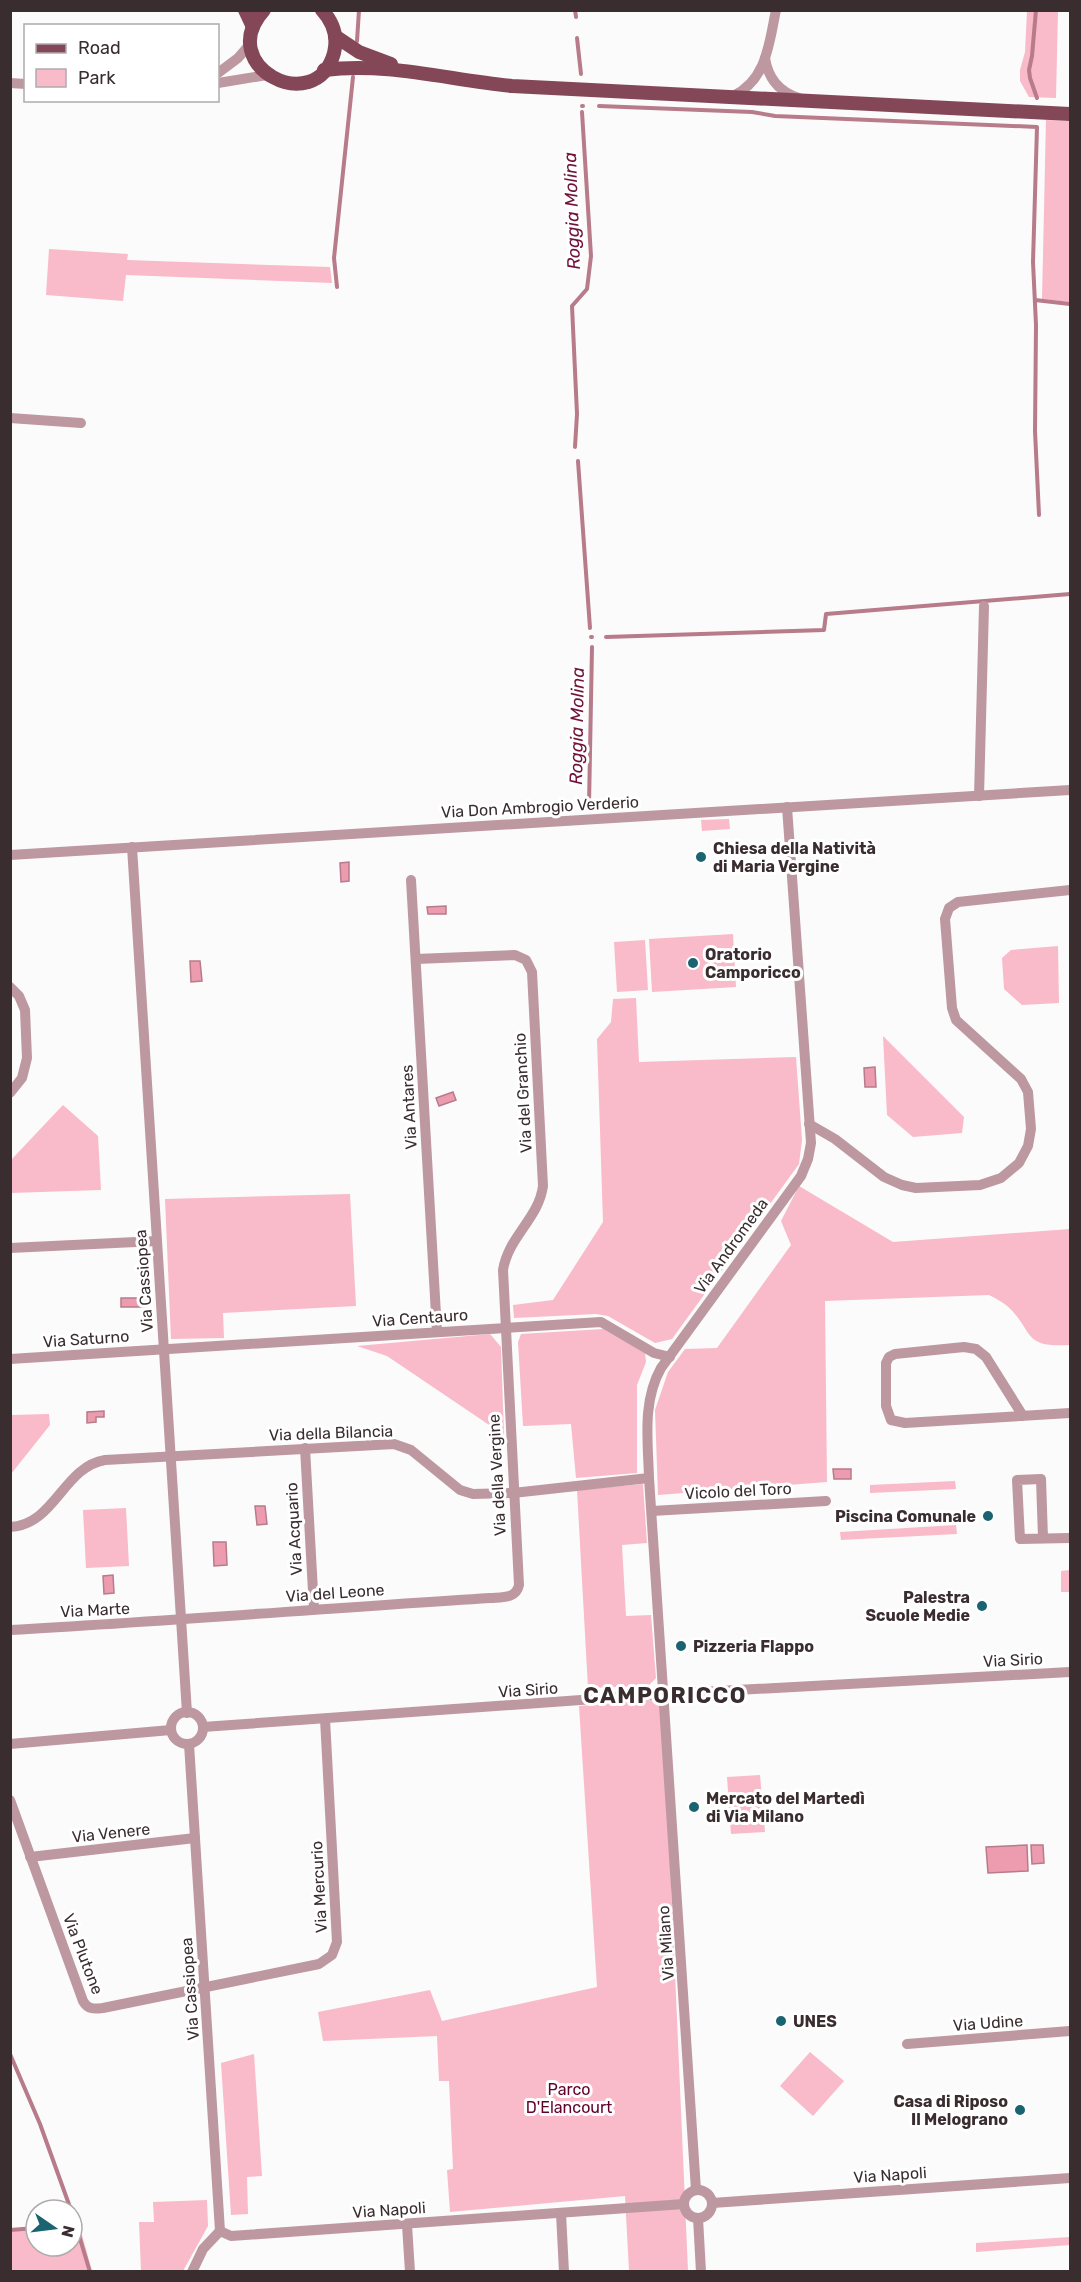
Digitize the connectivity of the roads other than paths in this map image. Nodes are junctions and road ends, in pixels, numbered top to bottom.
1 (245, 10) edge
2 (264, 10) edge
3 (322, 10) edge
4 (777, 10) edge
5 (253, 27) junction
6 (335, 36) junction
7 (251, 44) junction
8 (765, 57) junction
9 (324, 70) junction
10 (407, 70) junction
11 (219, 72) edge
12 (267, 75) junction
13 (219, 83) edge
14 (733, 96) junction
15 (802, 99) junction
16 (1071, 114) edge
17 (10, 418) edge
18 (81, 423) dead end
19 (984, 606) dead end
20 (1071, 790) edge
21 (979, 796) junction
22 (787, 807) junction
23 (132, 847) junction
24 (10, 855) edge
25 (411, 880) dead end
26 (1071, 890) edge
27 (416, 959) junction
28 (10, 987) edge
29 (10, 1093) edge
30 (809, 1124) junction
31 (157, 1241) junction
32 (10, 1248) edge
33 (504, 1328) junction
34 (437, 1332) junction
35 (164, 1349) junction
36 (670, 1357) junction
37 (10, 1359) edge
38 (1071, 1413) edge
39 (1023, 1416) junction
40 (305, 1448) junction
41 (171, 1455) junction
42 (650, 1478) junction
43 (513, 1493) junction
44 (826, 1501) dead end
45 (652, 1511) junction
46 (10, 1527) edge
47 (1044, 1538) junction
48 (1071, 1538) edge
49 (490, 1598) joint
50 (314, 1609) junction
51 (181, 1620) junction
52 (10, 1630) edge
53 (1071, 1672) edge
54 (664, 1694) junction
55 (187, 1713) junction
56 (325, 1719) junction
57 (203, 1727) junction
58 (171, 1730) junction
59 (10, 1743) edge
60 (189, 1744) junction
61 (10, 1800) edge
62 (195, 1838) junction
63 (30, 1857) junction
64 (205, 1987) junction
65 (1071, 2031) edge
66 (907, 2044) dead end
67 (1071, 2178) edge
68 (696, 2190) junction
69 (712, 2203) junction
70 (684, 2204) junction
71 (561, 2213) junction
72 (698, 2218) junction
73 (407, 2224) junction
74 (220, 2231) junction
75 (192, 2271) edge
76 (410, 2271) edge
77 (564, 2271) edge
78 (701, 2271) edge

1 - 5 main road
2 - 5 main road
3 - 6 main road
4 - 8 street
5 - 7 main road
6 - 9 main road
6 - 10 main road
7 - 11 street
7 - 12 main road
8 - 14 street
8 - 15 street
9 - 10 main road
9 - 12 main road
10 - 14 main road
12 - 13 street
14 - 15 main road
15 - 16 main road
17 - 18 street
19 - 21 street
20 - 21 street, Via Don Ambrogio Verderio
21 - 22 street, Via Don Ambrogio Verderio
22 - 23 street, Via Don Ambrogio Verderio
22 - 30 street, Via Andromeda
23 - 24 street, Via Don Ambrogio Verderio
23 - 31 street, Via Cassiopea
25 - 27 street, Via Antares
26 - 30 street
27 - 33 street, Via del Granchio
27 - 34 street, Via Antares
28 - 29 street
30 - 36 street, Via Andromeda
31 - 32 street
31 - 35 street, Via Cassiopea
33 - 34 street, Via Centauro
33 - 36 street, Via Centauro
33 - 43 street, Via della Vergine
34 - 35 street, Via Centauro
35 - 37 street, Via Saturno
35 - 41 street, Via Cassiopea
36 - 42 street, Via Andromeda
38 - 39 street
39 - 39 street
40 - 41 street, Via della Bilancia
40 - 43 street, Via della Bilancia
40 - 50 street, Via Acquario
41 - 46 street, Via della Bilancia
41 - 51 street, Via Cassiopea
42 - 43 street, Via della Bilancia
42 - 45 street, Via Andromeda
43 - 49 street, Via della Vergine
44 - 45 street, Vicolo del Toro
45 - 54 street, Via Andromeda
47 - 47 street
47 - 48 street
49 - 50 street, Via del Leone
50 - 51 street, Via del Leone
51 - 52 street, Via Marte
51 - 55 street, Via Cassiopea
53 - 54 street, Via Sirio
54 - 56 street, Via Sirio
54 - 68 street, Via Milano
55 - 57 street
55 - 58 street
56 - 57 street, Via Sirio
56 - 64 street, Via Mercurio
57 - 60 street
58 - 59 street
58 - 60 street
60 - 62 street, Via Cassiopea
61 - 63 street, Via Plutone
62 - 63 street, Via Venere
62 - 64 street, Via Cassiopea
63 - 64 street, Via Plutone
64 - 74 street, Via Cassiopea
65 - 66 street, Via Udine
67 - 69 street, Via Napoli
68 - 69 street
68 - 70 street
69 - 72 street
70 - 71 street, Via Napoli
70 - 72 street
71 - 73 street, Via Napoli
71 - 77 street
72 - 78 street
73 - 74 street, Via Napoli
73 - 76 street
74 - 75 street

